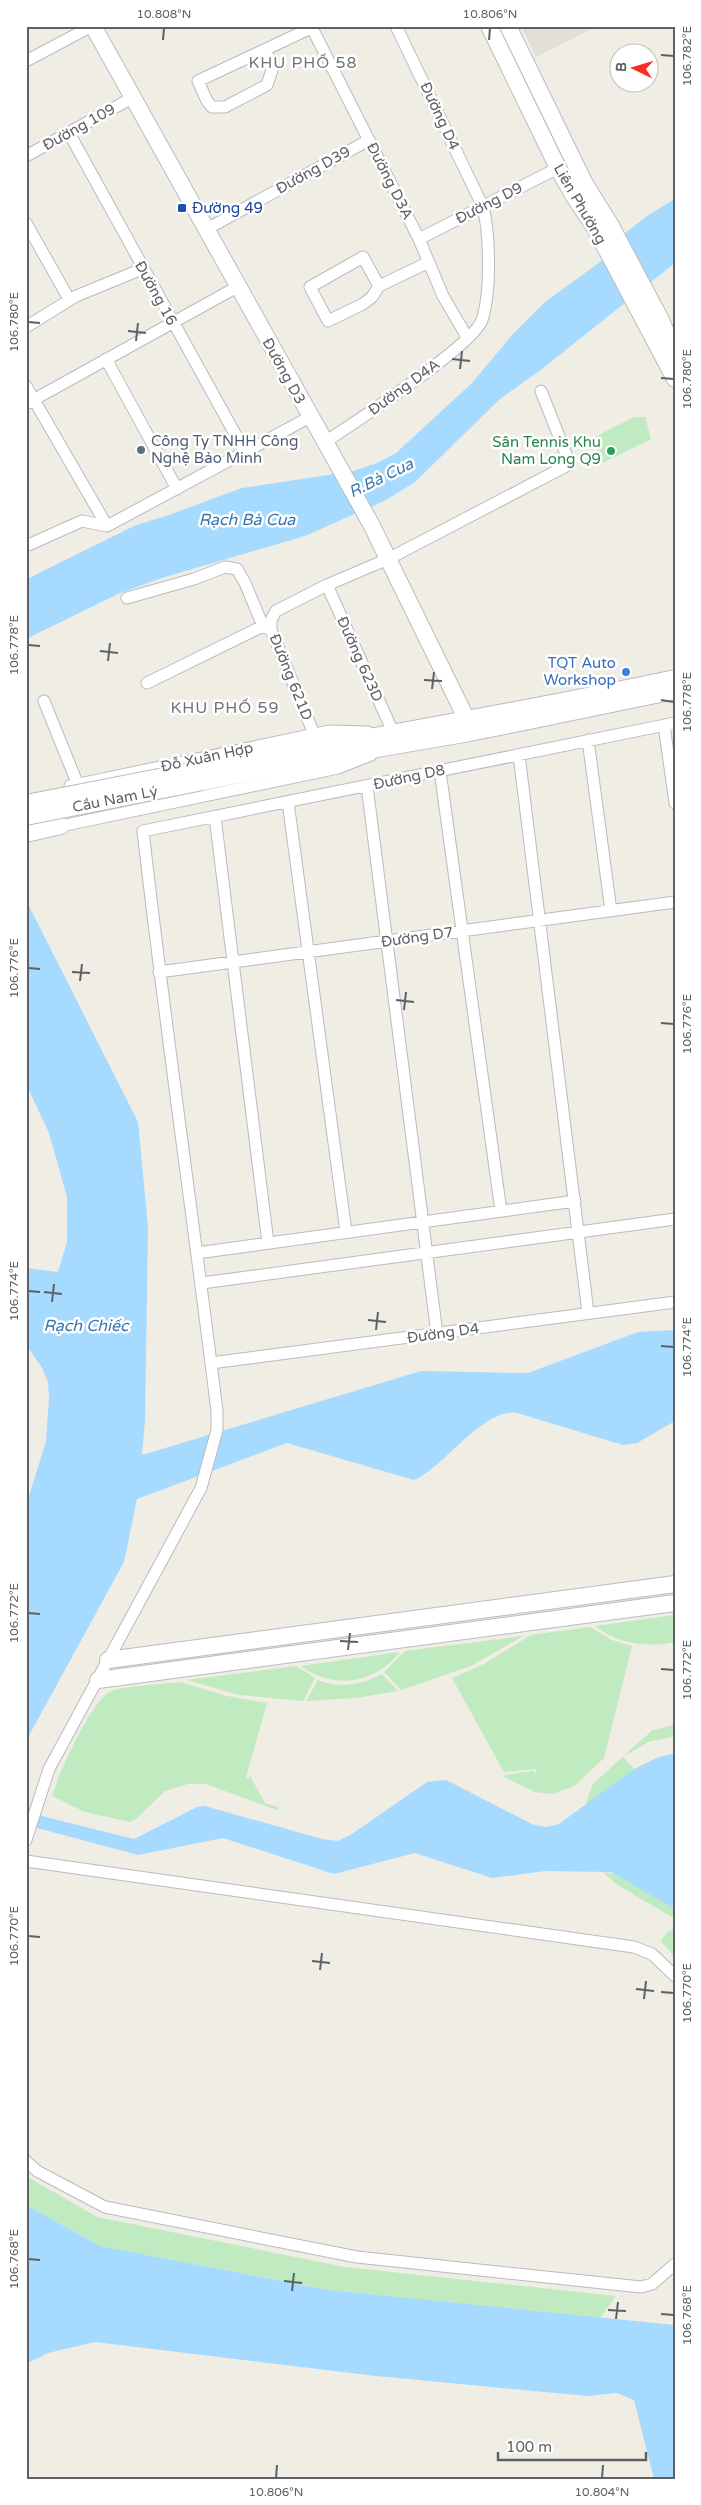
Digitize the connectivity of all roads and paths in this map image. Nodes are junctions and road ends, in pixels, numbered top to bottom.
1 (92, 26) edge
2 (396, 26) edge
3 (489, 26) edge
4 (508, 26) edge
5 (311, 27) edge
6 (266, 49) junction
7 (26, 62) edge
8 (132, 98) junction
9 (69, 133) junction
10 (369, 140) junction
11 (26, 156) edge
12 (558, 168) junction
13 (483, 207) junction
14 (26, 223) edge
15 (603, 226) junction
16 (205, 230) junction
17 (419, 238) junction
18 (429, 262) junction
19 (142, 269) junction
20 (379, 286) junction
21 (237, 287) junction
22 (69, 299) junction
23 (172, 323) junction
24 (653, 323) junction
25 (26, 327) edge
26 (467, 337) junction
27 (675, 353) edge
28 (106, 360) junction
29 (675, 379) edge
30 (26, 386) edge
31 (541, 391) dead end
32 (30, 402) edge
33 (310, 417) junction
34 (326, 447) junction
35 (245, 452) junction
36 (177, 489) junction
37 (107, 526) junction
38 (26, 546) edge
39 (388, 559) junction
40 (327, 585) junction
41 (127, 598) dead end
42 (268, 625) junction
43 (675, 678) edge
44 (147, 682) dead end
45 (675, 691) edge
46 (44, 701) dead end
47 (669, 724) edge
48 (468, 726) junction
49 (314, 734) junction
50 (394, 739) junction
51 (588, 740) junction
52 (519, 754) junction
53 (440, 771) junction
54 (202, 775) junction
55 (78, 785) junction
56 (367, 786) junction
57 (288, 802) junction
58 (26, 803) edge
59 (675, 803) edge
60 (26, 817) edge
61 (214, 817) junction
62 (61, 826) junction
63 (26, 834) edge
64 (675, 902) edge
65 (612, 911) junction
66 (540, 920) junction
67 (462, 931) junction
68 (387, 941) junction
69 (308, 952) junction
70 (233, 962) junction
71 (159, 972) junction
72 (575, 1201) junction
73 (501, 1211) junction
74 (675, 1219) edge
75 (424, 1222) junction
76 (346, 1232) junction
77 (579, 1232) junction
78 (268, 1243) junction
79 (428, 1252) junction
80 (197, 1253) junction
81 (202, 1283) junction
82 (675, 1302) edge
83 (588, 1314) junction
84 (437, 1334) junction
85 (211, 1363) junction
86 (675, 1584) edge
87 (532, 1603) junction
88 (675, 1603) edge
89 (534, 1622) junction
90 (297, 1635) junction
91 (298, 1653) junction
92 (108, 1660) junction
93 (98, 1680) junction
94 (27, 1836) edge
95 (26, 1861) edge
96 (675, 1976) edge
97 (26, 2161) edge
98 (675, 2264) edge

1 - 7 street
1 - 8 street, Đường D3
2 - 13 street, Đường D4
3 - 12 street, Liên Phường
4 - 15 street, Liên Phường
5 - 6 street
5 - 10 street, Đường D3A
6 - 6 street
8 - 9 street, Đường 109
8 - 16 street, Đường D3
9 - 11 street, Đường 109
9 - 19 street, Đường 16
10 - 16 street, Đường D39
10 - 17 street, Đường D3A
12 - 13 street, Đường D9
12 - 15 street, Liên Phường
13 - 17 street, Đường D9
13 - 26 street, Đường D4A
14 - 22 street
15 - 24 street, Liên Phường
16 - 21 street, Đường D3
17 - 18 street, Đường D3A
18 - 20 street
18 - 26 street, Đường D3A
19 - 22 street
19 - 23 street, Đường 16
20 - 20 street
21 - 23 street
21 - 33 street, Đường D3
22 - 25 street
23 - 28 street
23 - 35 street, Đường 16
24 - 27 street, Liên Phường
24 - 29 street, Liên Phường
26 - 34 street, Đường D4A
28 - 32 street
28 - 36 street
30 - 32 street
31 - 39 street
32 - 37 street
33 - 34 street, Đường D3
33 - 35 street
34 - 39 street, Đường D3
35 - 36 street
36 - 37 street
37 - 38 street
39 - 40 street
39 - 48 street, Đường D3
40 - 42 street
40 - 50 street, Đường 623D
41 - 42 street, Đường 621D
42 - 44 street
42 - 49 street, Đường 621D
43 - 48 street, Đỗ Xuân Hợp
45 - 48 street, Đỗ Xuân Hợp
46 - 55 street
47 - 51 street, Đường D8
47 - 59 street
48 - 50 street, Đỗ Xuân Hợp
49 - 50 street, Đỗ Xuân Hợp
49 - 55 street, Đỗ Xuân Hợp
50 - 54 street, Đỗ Xuân Hợp
50 - 62 street, Đỗ Xuân Hợp
51 - 52 street, Đường D8
51 - 65 street
52 - 53 street, Đường D8
52 - 66 street
53 - 56 street, Đường D8
53 - 67 street
54 - 58 street, Cầu Nam Lý, bridge
54 - 60 street, Cầu Nam Lý, bridge
55 - 62 street, Đỗ Xuân Hợp
56 - 57 street, Đường D8
56 - 68 street
57 - 61 street, Đường D8
57 - 69 street
61 - 70 street
61 - 71 street, Đường D8
62 - 63 street, Đỗ Xuân Hợp
64 - 65 street, Đường D7
65 - 66 street, Đường D7
66 - 67 street, Đường D7
66 - 72 street
67 - 68 street, Đường D7
67 - 73 street
68 - 69 street, Đường D7
68 - 75 street
69 - 70 street, Đường D7
69 - 76 street
70 - 71 street, Đường D7
70 - 78 street
71 - 80 street
72 - 73 street
72 - 77 street
73 - 75 street
74 - 77 street
75 - 76 street
75 - 79 street
76 - 78 street
77 - 79 street
77 - 83 street
78 - 80 street
79 - 81 street
79 - 84 street
80 - 81 street
81 - 85 street
82 - 83 street, Đường D4
83 - 84 street, Đường D4
84 - 85 street, Đường D4
85 - 92 street
86 - 87 street
87 - 89 street
87 - 90 street
88 - 89 street
89 - 91 street
90 - 91 street
90 - 92 street
91 - 93 street
92 - 93 street
93 - 94 street
95 - 96 street
97 - 98 street

